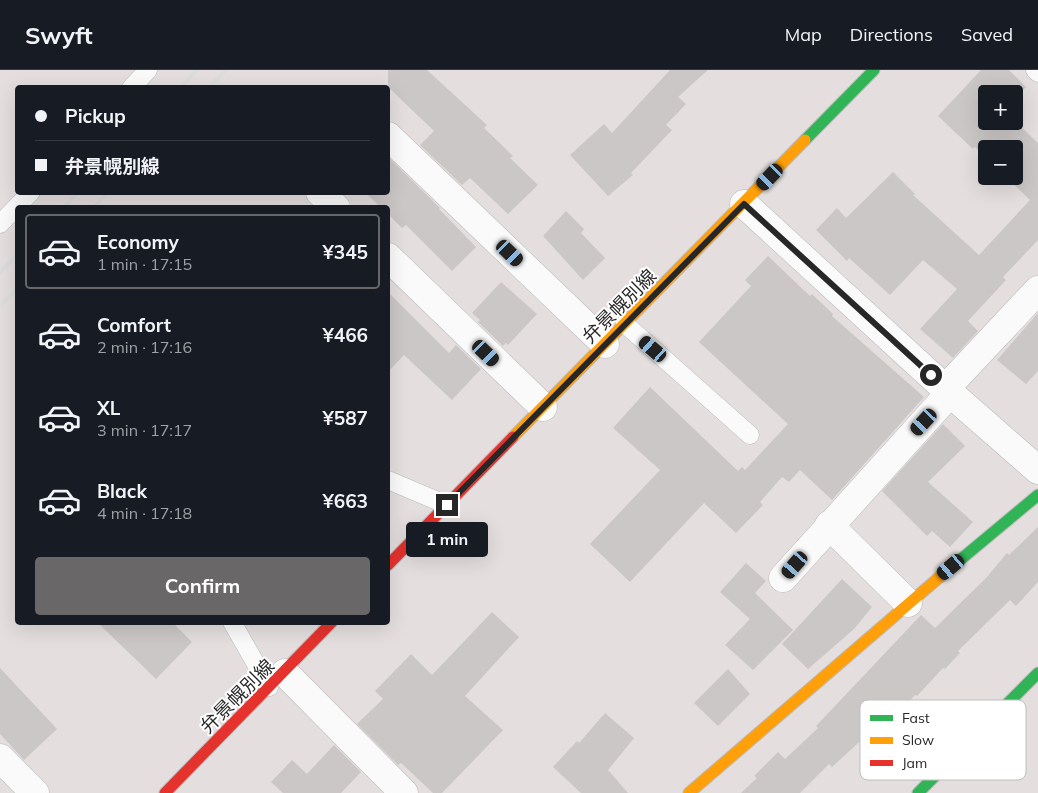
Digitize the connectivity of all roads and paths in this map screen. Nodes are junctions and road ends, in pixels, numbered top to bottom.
1 (148, 70) edge
2 (874, 70) edge
3 (1035, 70) edge
4 (1038, 73) edge
5 (134, 85) edge
6 (390, 138) edge
7 (28, 195) edge
8 (323, 195) edge
9 (744, 204) junction
10 (18, 205) edge
11 (333, 205) edge
12 (15, 209) edge
13 (0, 224) edge
14 (390, 259) edge
15 (1038, 290) edge
16 (625, 324) junction
17 (605, 344) junction
18 (948, 390) junction
19 (543, 407) junction
20 (750, 435) dead end
21 (1038, 470) edge
22 (390, 481) edge
23 (1038, 494) edge
24 (447, 505) junction
25 (829, 525) junction
26 (390, 563) edge
27 (783, 578) dead end
28 (908, 603) junction
29 (234, 625) edge
30 (329, 625) edge
31 (1038, 673) edge
32 (277, 680) junction
33 (1011, 700) edge
34 (0, 758) edge
35 (931, 780) edge
36 (35, 793) edge
37 (165, 793) edge
38 (404, 793) edge
39 (689, 793) edge
40 (918, 793) edge

1 - 5 lane
2 - 9 main road, 弁景幌別線
3 - 4 lane
6 - 17 street
7 - 10 lane
8 - 11 street
9 - 16 main road, 弁景幌別線
9 - 18 street
12 - 13 lane
14 - 19 street
15 - 18 street
16 - 17 main road, 弁景幌別線
16 - 20 lane
17 - 19 main road, 弁景幌別線
18 - 21 street
18 - 25 street
19 - 24 main road, 弁景幌別線
22 - 24 lane
23 - 28 main road
24 - 26 main road, 弁景幌別線
25 - 27 street
25 - 28 street
28 - 39 main road
29 - 32 lane
30 - 32 main road, 弁景幌別線
31 - 33 main road
32 - 37 main road, 弁景幌別線
32 - 38 street
34 - 36 street
35 - 40 main road

